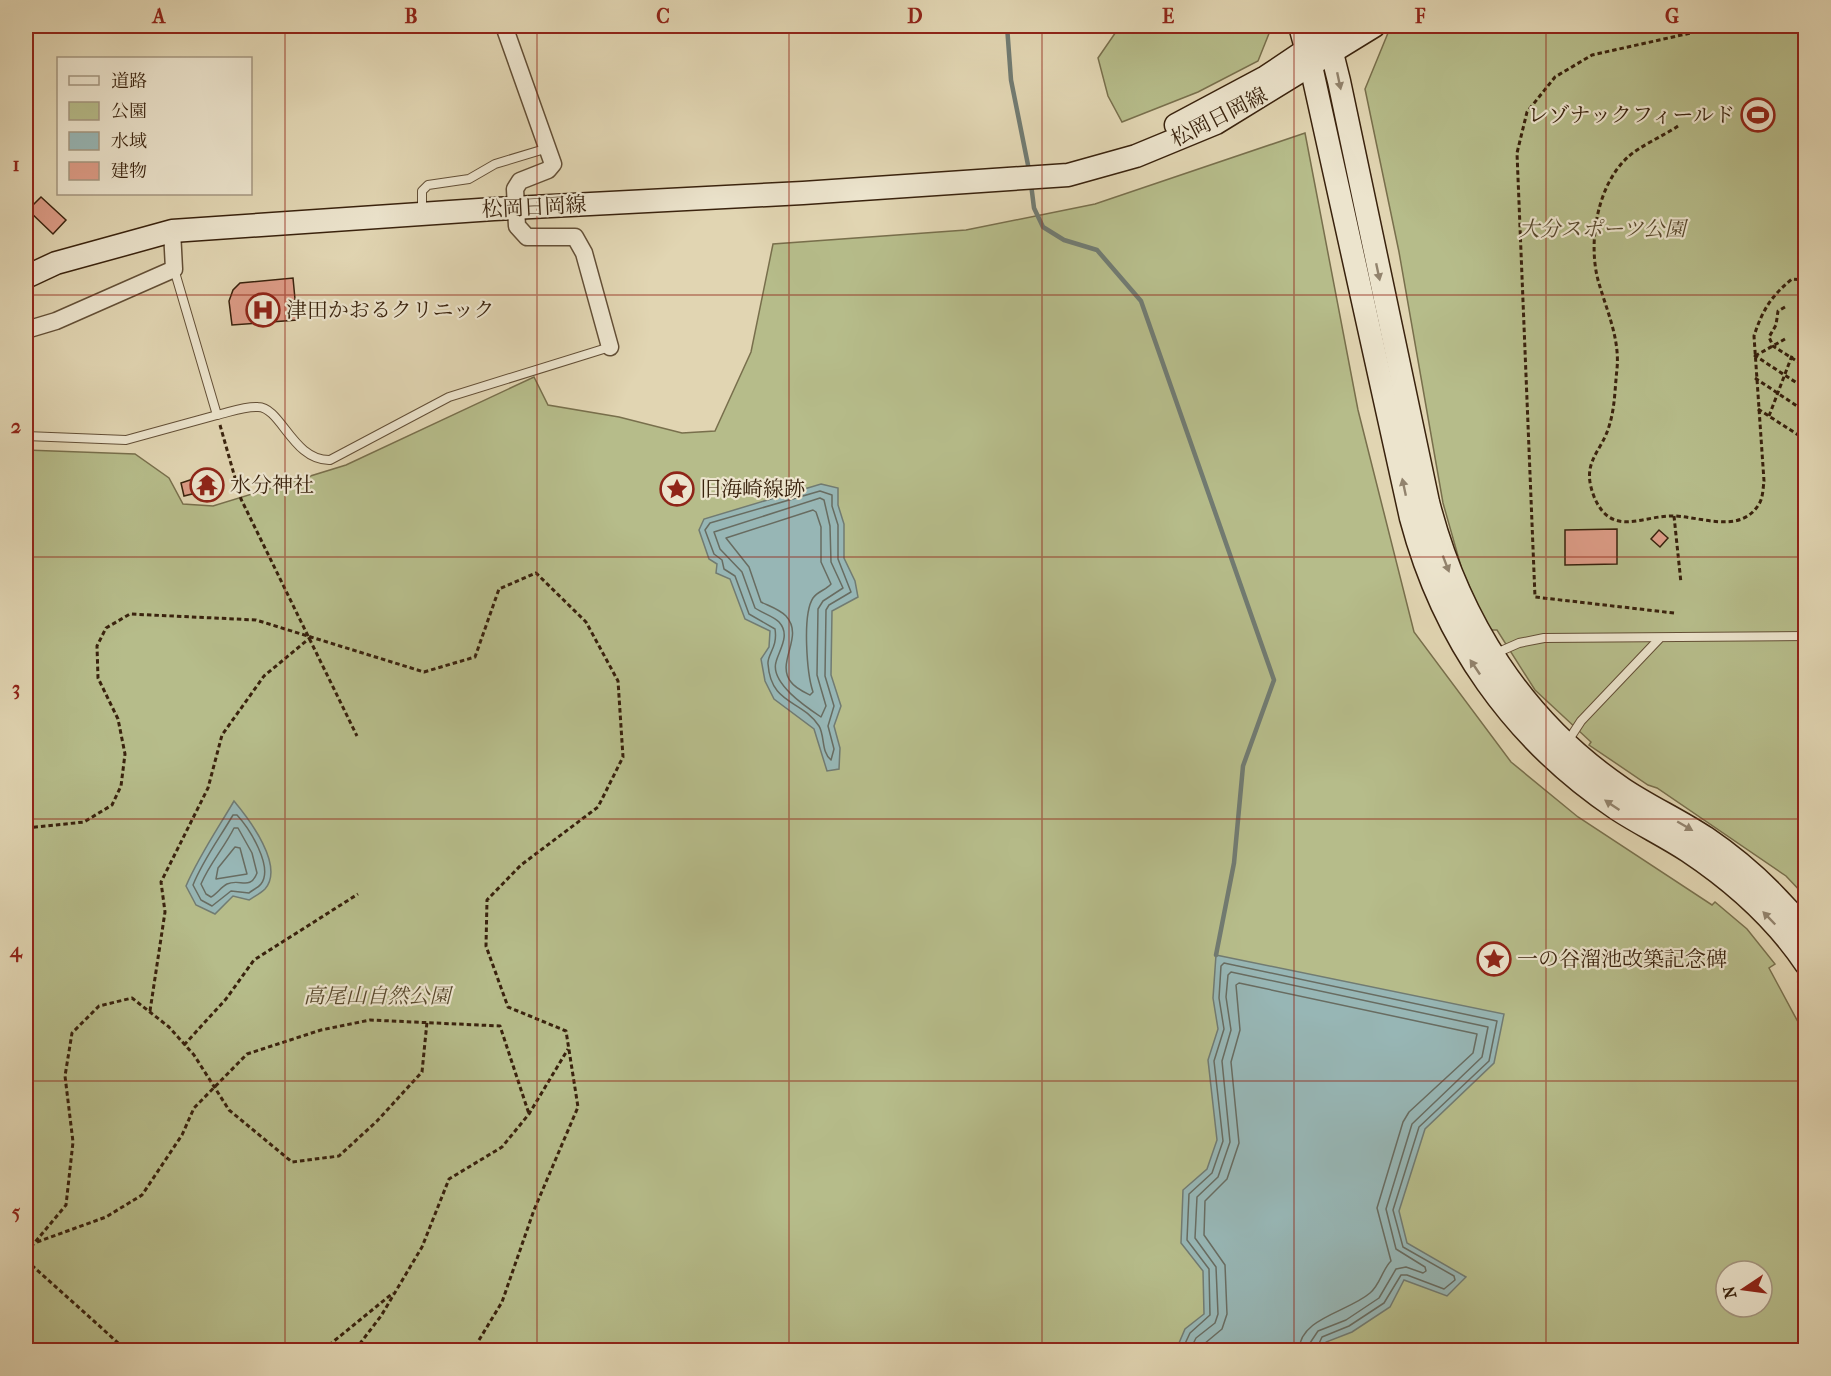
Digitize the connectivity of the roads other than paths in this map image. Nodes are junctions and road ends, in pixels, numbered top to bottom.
1 (504, 26) edge
2 (1300, 26) edge
3 (1374, 26) edge
4 (1331, 35) edge
5 (1309, 58) junction
6 (548, 148) junction
7 (516, 207) junction
8 (422, 213) junction
9 (172, 231) junction
10 (174, 268) junction
11 (26, 277) edge
12 (26, 330) edge
13 (610, 347) joint
14 (217, 415) junction
15 (26, 436) edge
16 (1806, 636) edge
17 (1659, 639) junction
18 (1492, 654) junction
19 (1567, 744) junction
20 (1806, 931) edge
21 (1806, 964) edge

1 - 6 street
2 - 5 street
3 - 4 street, 松岡日岡線
4 - 5 street, 松岡日岡線
4 -> 18 street
5 - 7 street, 松岡日岡線
21 -> 5 street
6 - 7 street
6 - 8 lane
7 - 8 street, 松岡日岡線
7 - 13 street
8 - 9 street, 松岡日岡線
9 - 10 street
9 - 11 street, 松岡日岡線
10 - 12 street
10 - 14 lane
13 - 14 lane
14 - 15 lane
16 - 17 lane
17 - 18 lane
17 - 19 lane
18 - 19 street
19 -> 20 street

